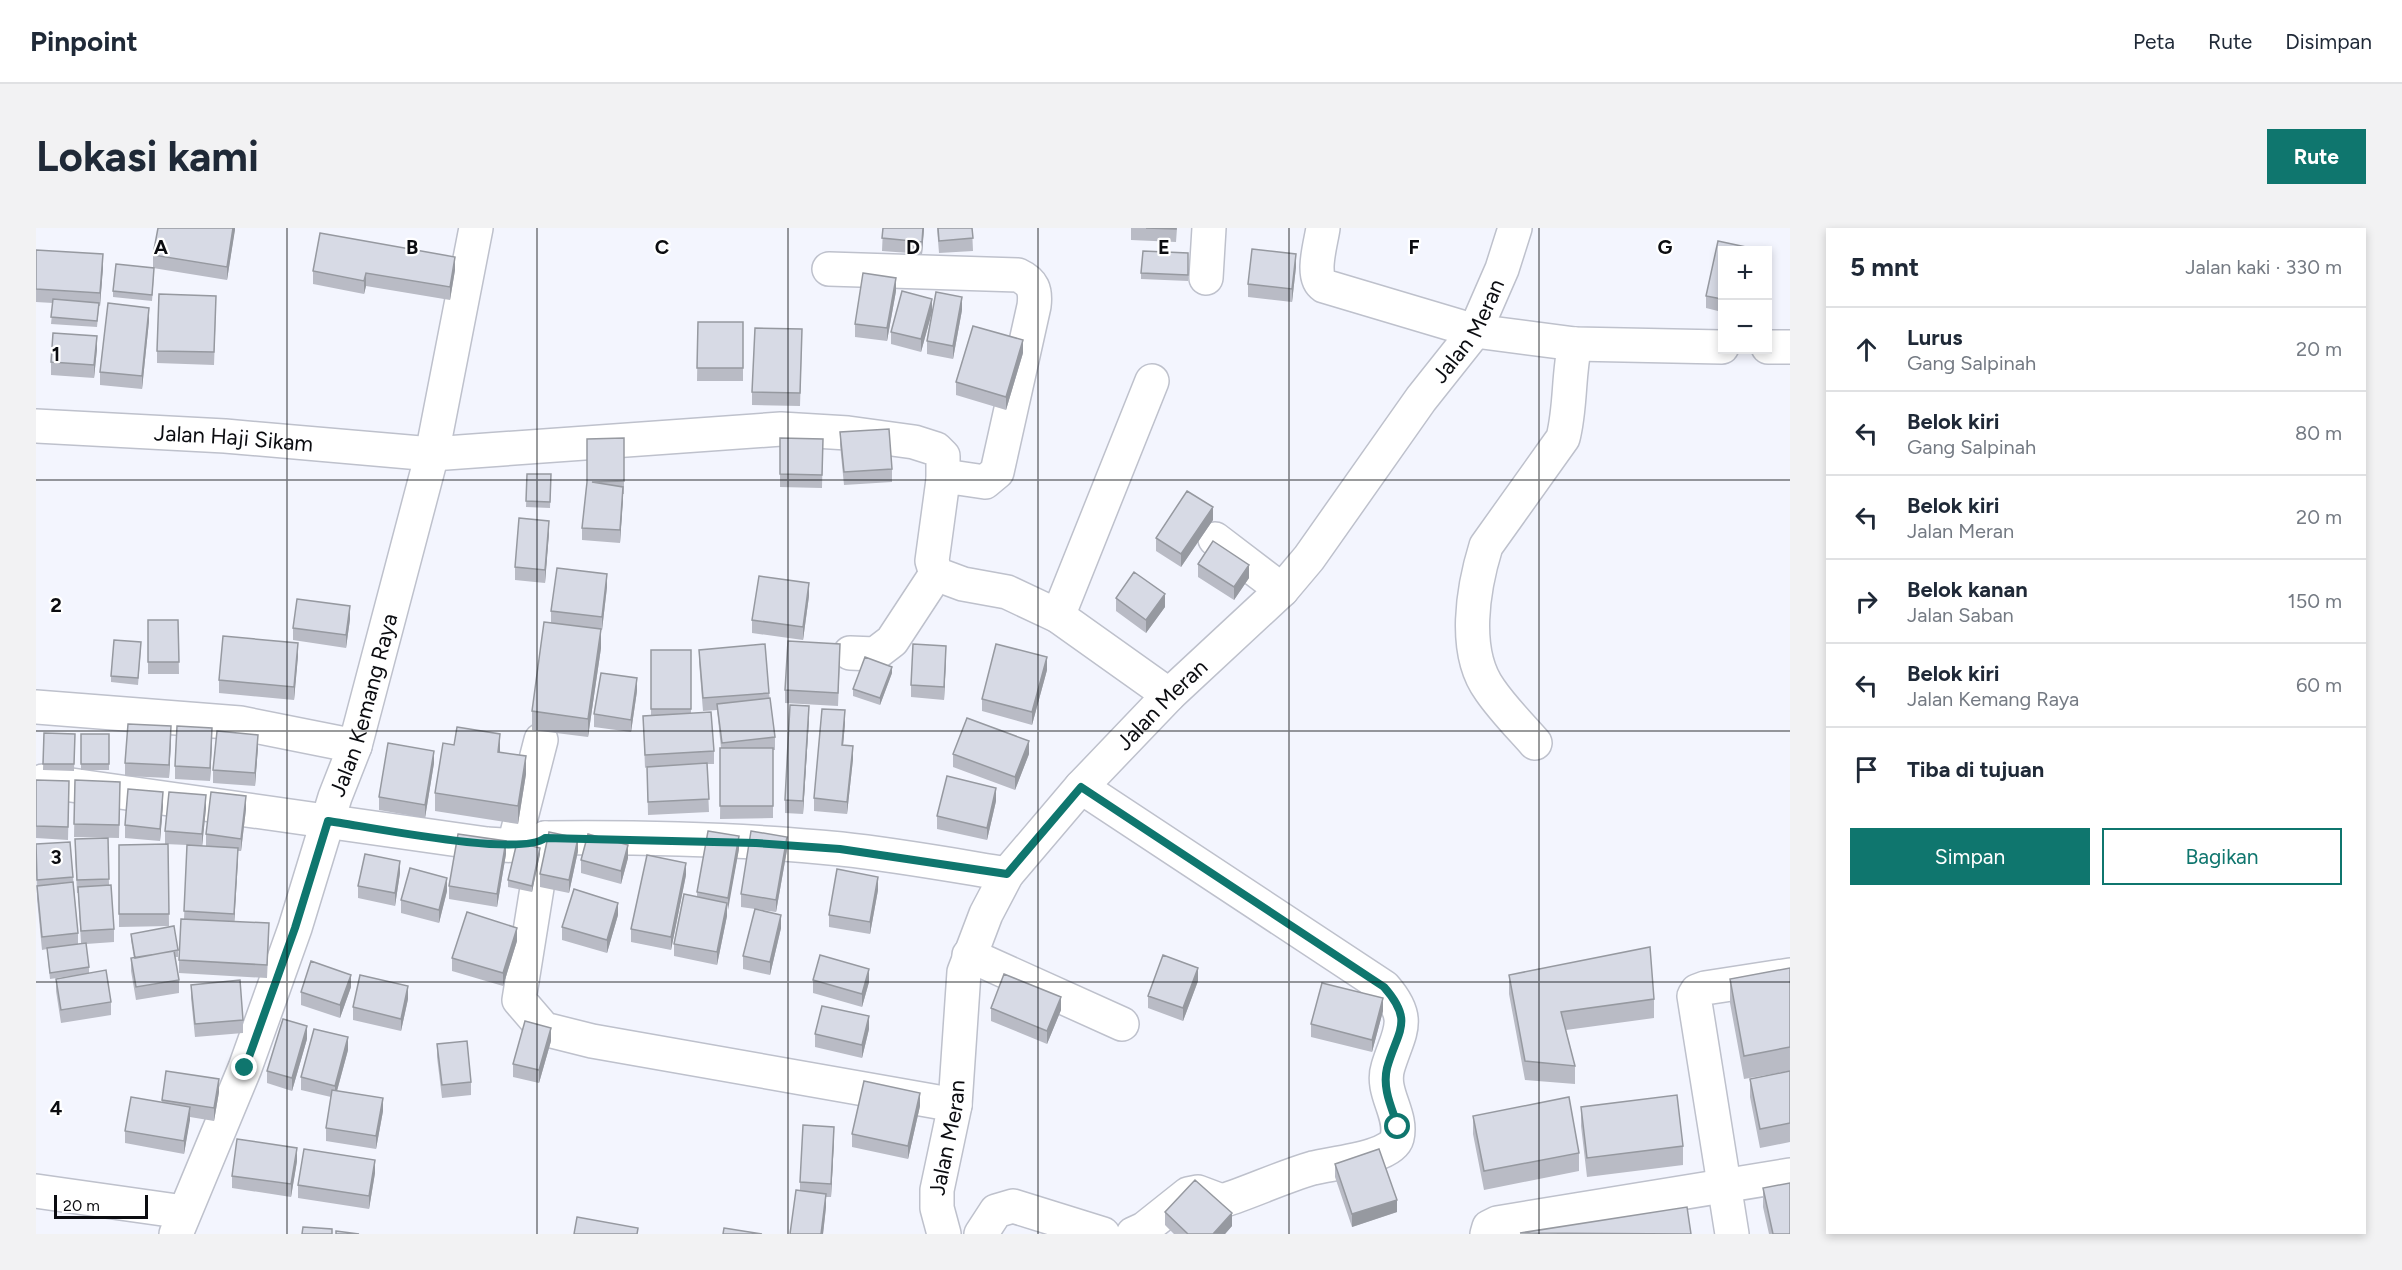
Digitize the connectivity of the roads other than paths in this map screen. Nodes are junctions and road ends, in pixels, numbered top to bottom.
1 (476, 228) edge
2 (1209, 228) edge
3 (1323, 228) edge
4 (1515, 228) edge
5 (829, 269) dead end
6 (1206, 278) dead end
7 (1475, 331) junction
8 (1575, 344) junction
9 (1718, 347) edge
10 (1772, 347) edge
11 (1790, 347) edge
12 (1152, 381) dead end
13 (36, 426) edge
14 (432, 454) junction
15 (942, 480) junction
16 (1215, 539) edge
17 (936, 574) junction
18 (1282, 590) junction
19 (1058, 616) junction
20 (850, 653) dead end
21 (1169, 695) junction
22 (36, 707) edge
23 (541, 740) dead end
24 (1535, 743) dead end
25 (355, 746) junction
26 (43, 781) edge
27 (1081, 787) junction
28 (328, 821) junction
29 (529, 842) junction
30 (1007, 874) junction
31 (969, 954) junction
32 (1790, 975) edge
33 (1122, 1024) dead end
34 (954, 1106) junction
35 (1790, 1174) edge
36 (1724, 1186) junction
37 (36, 1191) edge
38 (180, 1223) edge
39 (944, 1234) edge
40 (981, 1234) edge
41 (1103, 1234) edge
42 (1133, 1234) edge
43 (1487, 1234) edge
44 (1732, 1234) edge

1 - 14 street, Jalan Kemang Raya
2 - 6 street
3 - 7 street
4 - 7 street, Jalan Meran
5 - 15 street
7 - 8 street
7 - 18 street, Jalan Meran
8 - 9 street
8 - 24 street
10 - 11 street
12 - 19 street
13 - 14 street, Jalan Haji Sikam
14 - 15 street, Jalan Haji Sikam
14 - 25 street, Jalan Kemang Raya
15 - 17 street
16 - 18 street
17 - 19 street
17 - 20 street
18 - 21 street, Jalan Meran
19 - 21 street
21 - 27 street, Jalan Meran
22 - 25 street
23 - 29 street
25 - 28 street, Jalan Kemang Raya
26 - 28 street
27 - 30 street, Jalan Meran
27 - 42 street
28 - 29 street
28 - 38 street, Jalan Kemang Raya
29 - 30 street
29 - 34 street
30 - 31 street, Jalan Meran
31 - 33 street
31 - 34 street, Jalan Meran
32 - 36 street
34 - 39 street, Jalan Meran
35 - 36 street
36 - 43 street
36 - 44 street
37 - 38 street
40 - 41 street

